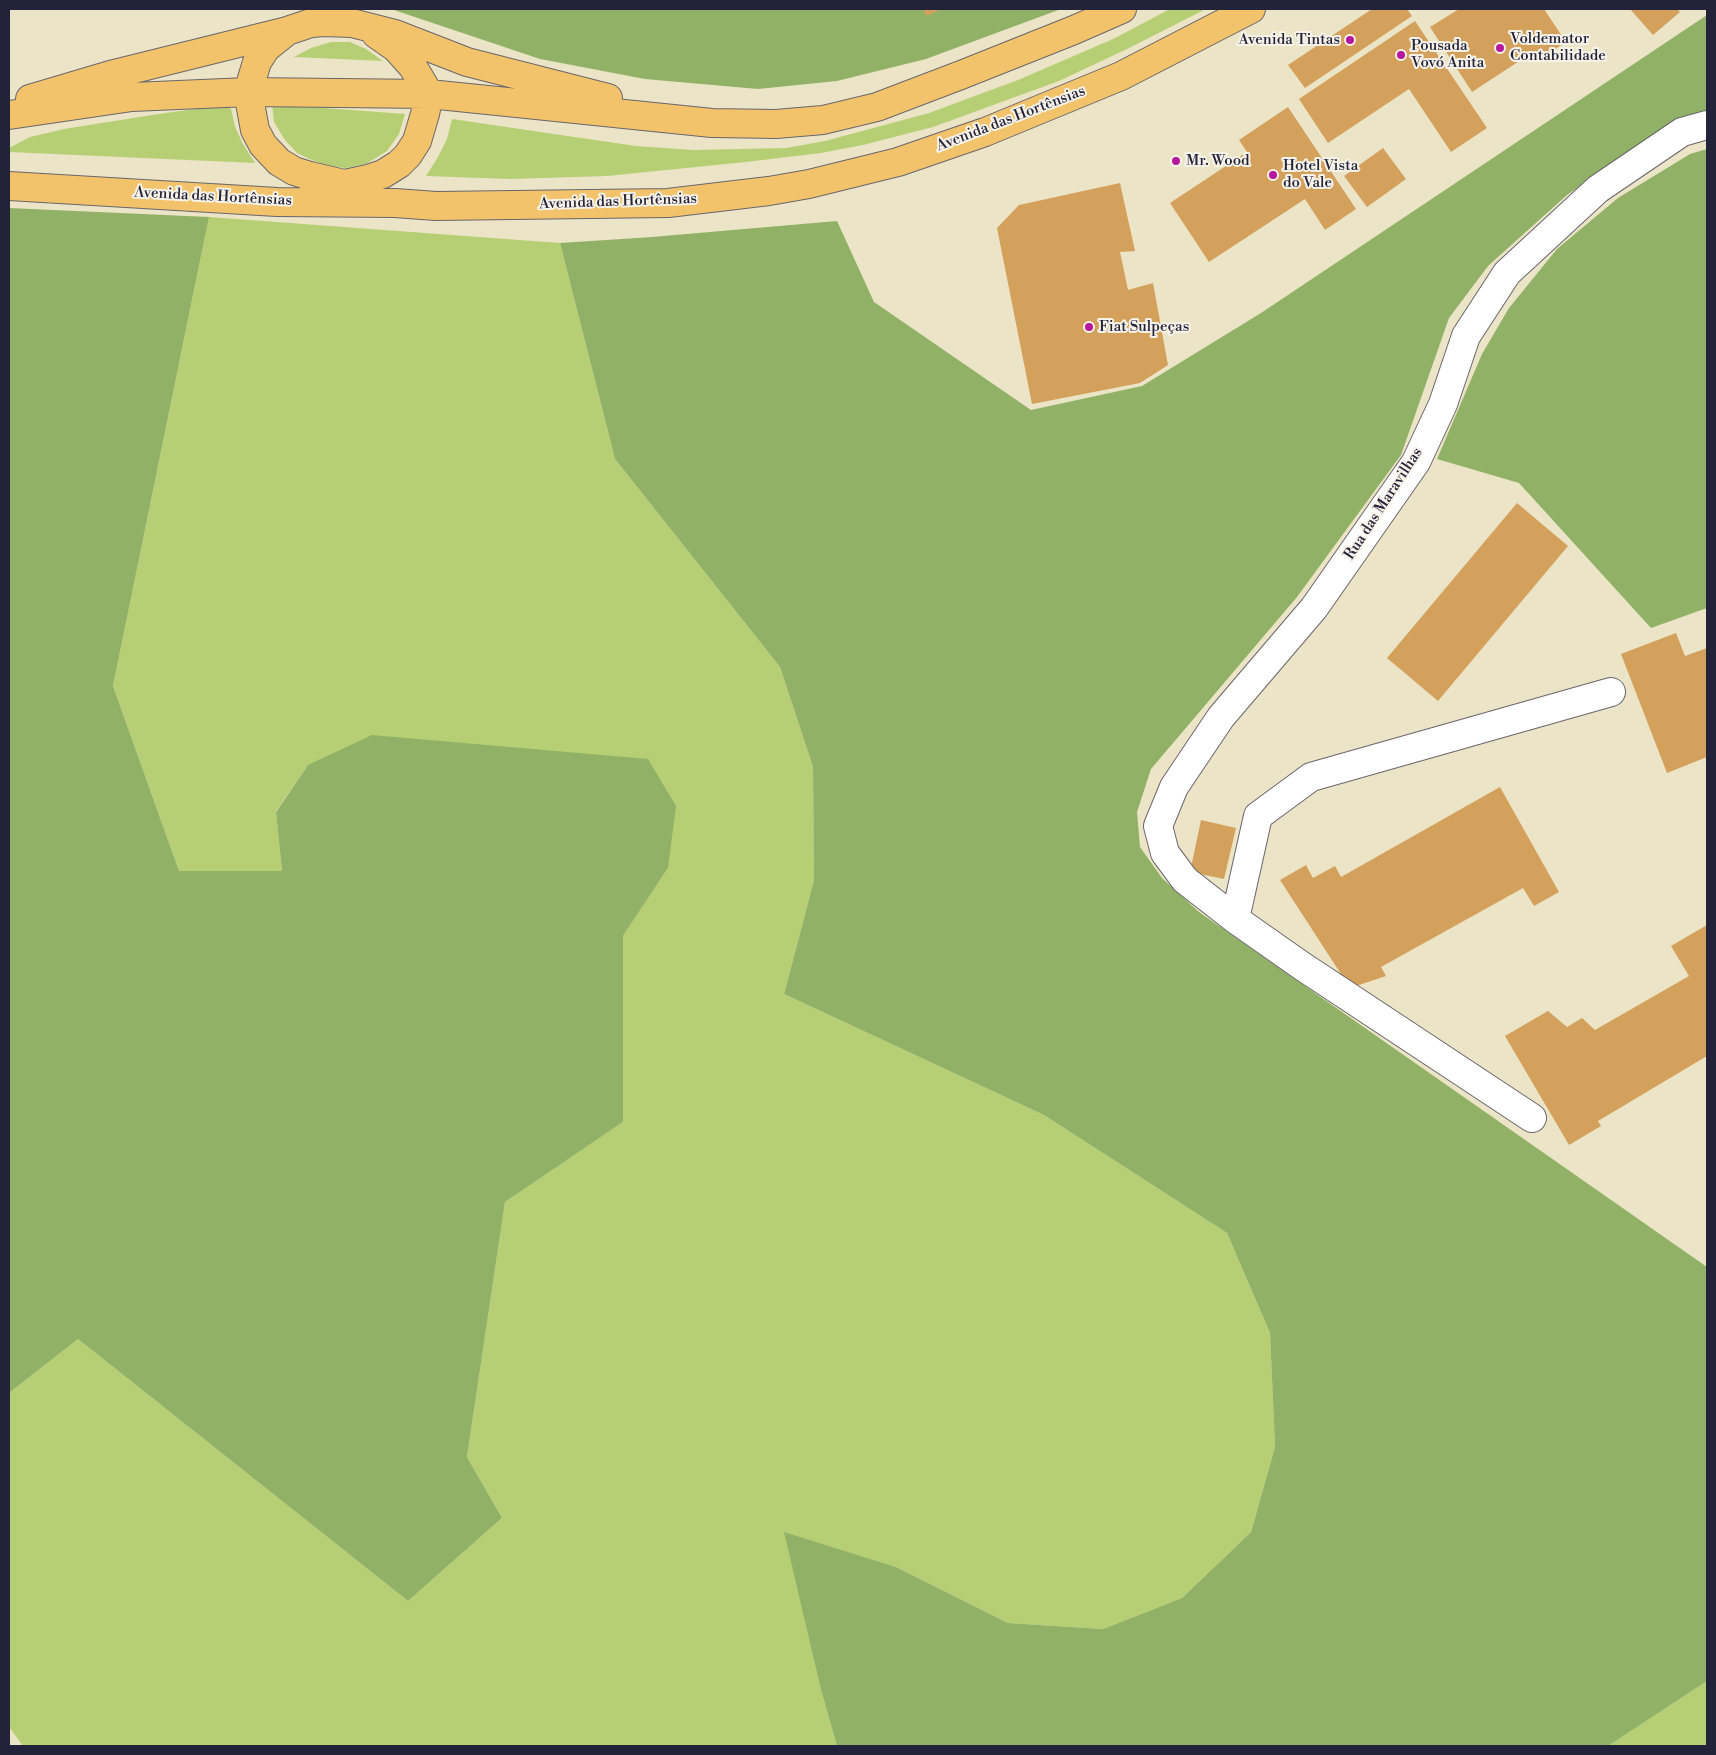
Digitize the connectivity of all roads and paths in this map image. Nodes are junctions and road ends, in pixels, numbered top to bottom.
1 (1122, 9) edge
2 (1251, 9) edge
3 (352, 23) junction
4 (287, 31) junction
5 (248, 92) junction
6 (428, 94) junction
7 (9, 106) edge
8 (9, 116) edge
9 (712, 123) junction
10 (1707, 125) edge
11 (345, 184) junction
12 (9, 186) edge
13 (292, 202) junction
14 (395, 203) junction
15 (1611, 692) dead end
16 (1235, 919) junction
17 (1532, 1118) dead end

1 - 9 main road
2 - 14 main road, Avenida das Hortênsias
3 - 4 main road
3 - 6 main road
3 - 9 main road
4 - 5 main road
4 - 7 main road
5 - 6 main road
5 - 8 main road
5 - 11 main road
6 - 9 main road
6 - 11 main road
10 - 16 street, Rua das Maravilhas
11 - 13 main road
11 - 14 main road
12 - 13 main road, Avenida das Hortênsias
13 - 14 main road, Avenida das Hortênsias
15 - 16 street
16 - 17 street

